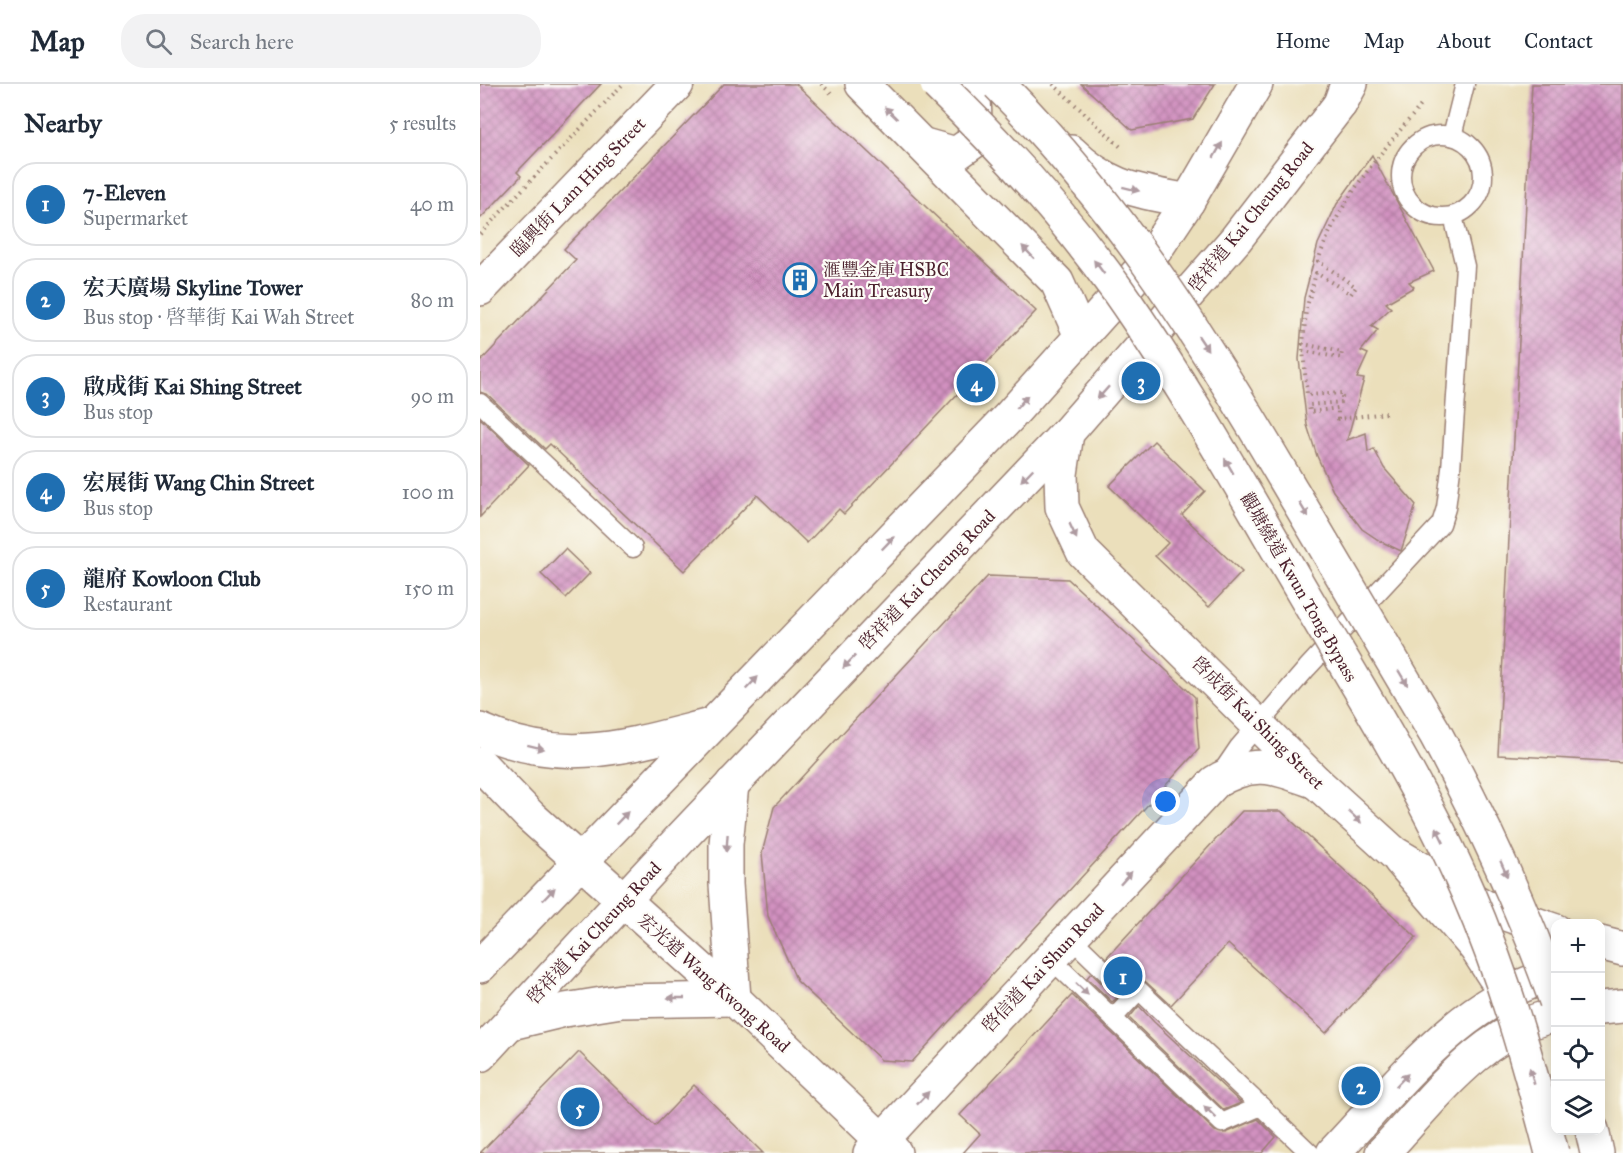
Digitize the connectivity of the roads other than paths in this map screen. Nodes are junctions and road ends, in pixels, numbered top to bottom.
1 (677, 84) edge
2 (862, 84) edge
3 (937, 84) edge
4 (975, 84) edge
5 (998, 84) edge
6 (1010, 84) edge
7 (1256, 84) edge
8 (1465, 84) edge
9 (1346, 91) edge
10 (1452, 136) junction
11 (924, 145) junction
12 (1188, 201) junction
13 (1453, 216) junction
14 (480, 289) edge
15 (1081, 336) junction
16 (480, 403) edge
17 (1067, 433) junction
18 (633, 548) dead end
19 (1259, 724) junction
20 (711, 725) junction
21 (480, 730) edge
22 (480, 764) edge
23 (1215, 782) junction
24 (1316, 782) junction
25 (732, 784) junction
26 (1394, 853) junction
27 (582, 860) junction
28 (624, 902) junction
29 (1551, 929) edge
30 (1605, 945) edge
31 (1061, 948) junction
32 (1623, 949) edge
33 (1623, 962) edge
34 (1605, 964) edge
35 (480, 966) edge
36 (1551, 976) edge
37 (1551, 987) edge
38 (1504, 994) junction
39 (1132, 997) junction
40 (734, 999) junction
41 (1623, 1006) edge
42 (1605, 1008) edge
43 (1551, 1016) edge
44 (1113, 1018) junction
45 (511, 1023) junction
46 (1515, 1027) junction
47 (480, 1055) edge
48 (1261, 1106) junction
49 (1593, 1135) edge
50 (882, 1149) edge
51 (1310, 1153) edge
52 (1333, 1153) edge
53 (1382, 1153) edge
54 (1552, 1153) edge
55 (1597, 1153) edge

1 - 14 main road, 臨興街 Lam Hing Street
11 -> 2 main road
54 -> 3 main road, 觀塘繞道 Kwun Tong Bypass, bridge
4 - 11 main road
5 -> 37 main road, bridge
6 -> 12 main road
12 -> 7 main road
8 - 10 lane
9 -> 17 main road, 啓祥道 Kai Cheung Road
10 - 13 lane
10 - 13 lane
15 -> 11 main road
12 - 15 main road
13 - 19 lane, 啓信道 Kai Shun Road
20 -> 15 main road
16 - 18 lane
17 -> 19 main road, 啓成街 Kai Shing Street
17 -> 25 main road, 啓祥道 Kai Cheung Road
19 - 23 lane, 啓信道 Kai Shun Road
19 - 24 main road, 啓成街 Kai Shing Street
21 -> 20 main road
27 -> 20 main road
22 - 27 main road, 宏光道 Wang Kwong Road
23 - 24 main road, 啓信道 Kai Shun Road
31 -> 23 main road, 啓信道 Kai Shun Road
24 -> 26 main road, 啓成街 Kai Shing Street
25 - 28 main road, 啓祥道 Kai Cheung Road
25 -> 40 main road
26 - 29 main road
26 - 38 main road, 啓成街 Kai Shing Street
27 - 28 main road, 宏光道 Wang Kwong Road
35 -> 27 main road
28 - 40 main road, 宏光道 Wang Kwong Road
28 - 45 main road, 啓祥道 Kai Cheung Road
30 - 32 main road
31 - 39 lane
31 -> 44 lane
50 -> 31 main road, 啓信道 Kai Shun Road
33 - 34 main road
36 - 38 main road
38 - 46 main road, 啓成街 Kai Shing Street
52 -> 38 main road
39 - 44 lane
39 - 48 lane
40 -> 45 main road
40 - 50 main road, 宏光道 Wang Kwong Road
41 - 42 main road
43 - 46 main road
48 -> 44 lane
45 - 47 main road, 啓祥道 Kai Cheung Road
46 - 53 main road
48 - 51 lane
49 - 55 main road

